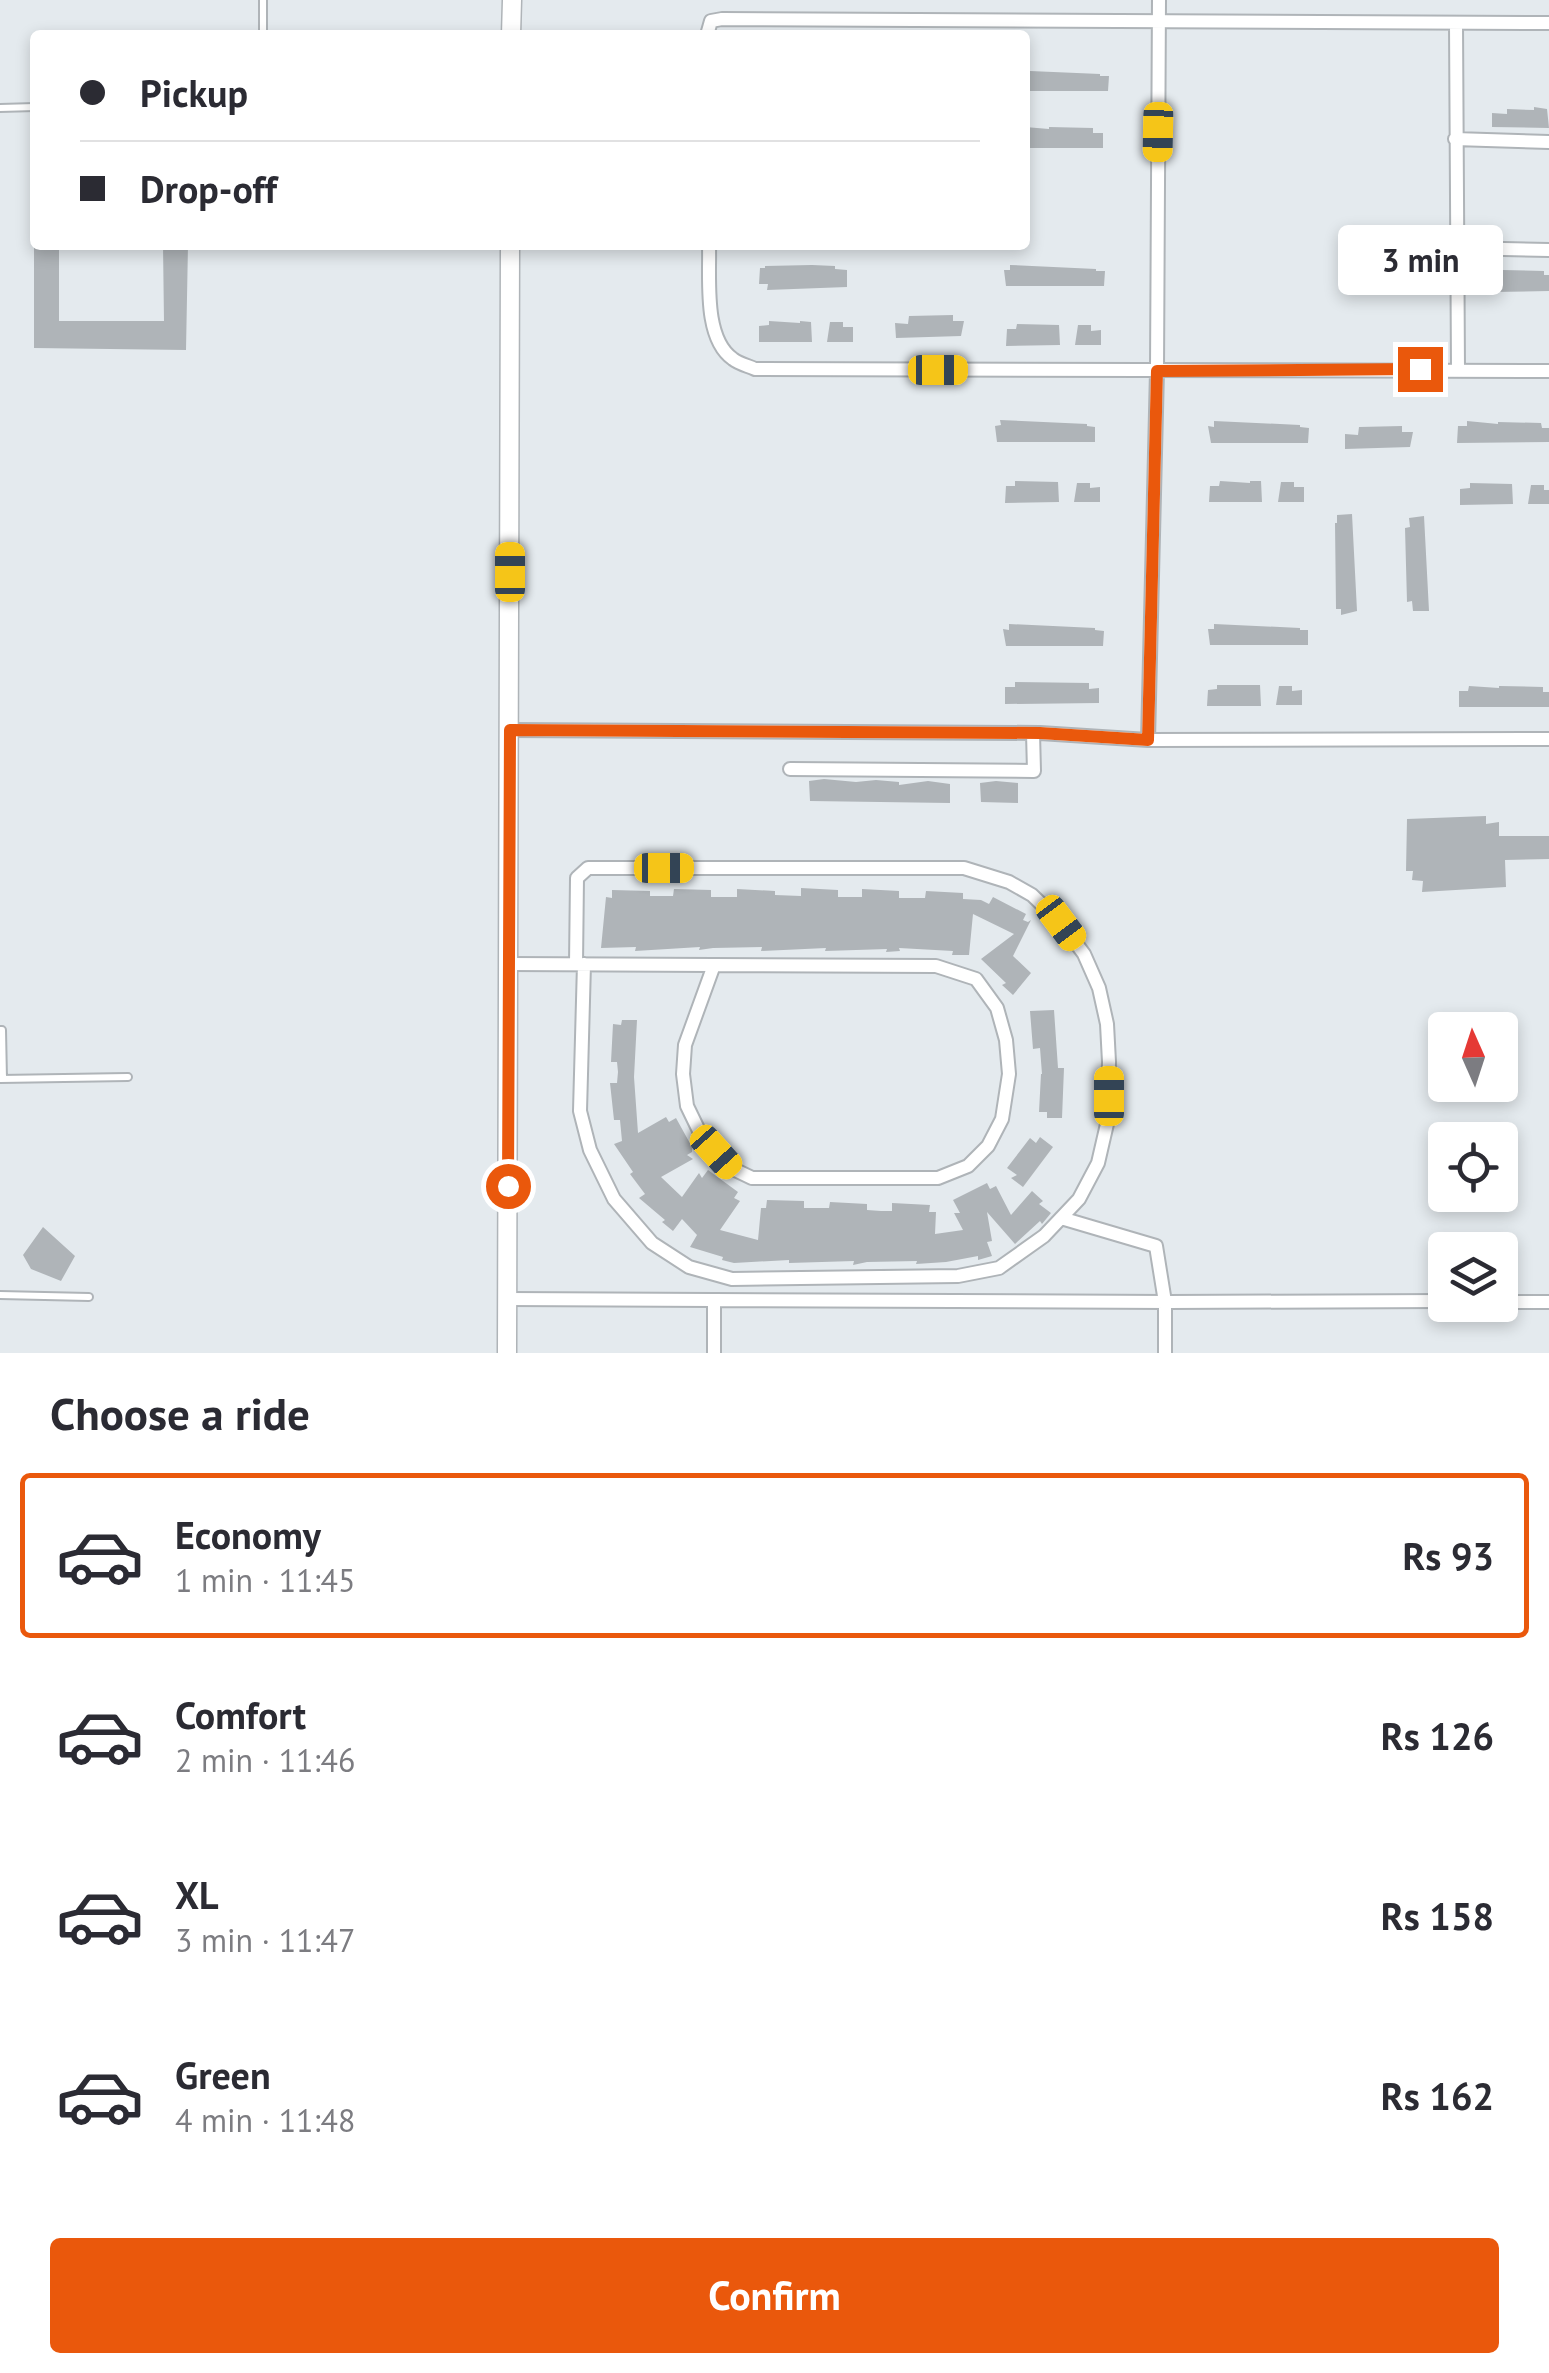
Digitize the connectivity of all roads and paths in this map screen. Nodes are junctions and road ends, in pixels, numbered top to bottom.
1 (262, 0) edge
2 (1159, 0) edge
3 (511, 4) edge
4 (1159, 21) junction
5 (1549, 23) edge
6 (1456, 24) junction
7 (263, 30) edge
8 (510, 30) edge
9 (708, 30) edge
10 (0, 108) edge
11 (30, 108) edge
12 (1455, 139) junction
13 (1549, 142) edge
14 (1458, 248) junction
15 (510, 250) edge
16 (708, 250) edge
17 (1549, 250) edge
18 (1458, 369) junction
19 (1157, 371) junction
20 (1549, 371) edge
21 (510, 730) junction
22 (1033, 733) junction
23 (1549, 739) edge
24 (1148, 740) junction
25 (790, 768) dead end
26 (509, 964) junction
27 (580, 964) junction
28 (714, 965) junction
29 (0, 1030) edge
30 (128, 1078) dead end
31 (2, 1079) edge
32 (1061, 1218) junction
33 (0, 1295) edge
34 (89, 1297) dead end
35 (507, 1299) junction
36 (714, 1300) junction
37 (1428, 1301) edge
38 (1165, 1302) junction
39 (1518, 1302) edge
40 (1549, 1302) edge
41 (506, 1353) edge
42 (714, 1353) edge
43 (1165, 1353) edge

1 - 7 lane
2 - 4 street
3 - 8 street
4 - 6 street
4 - 9 street
4 - 19 street
5 - 6 street
6 - 12 street
10 - 11 lane
12 - 13 street
12 - 14 street
14 - 17 street
14 - 18 street
15 - 21 street
16 - 19 street
18 - 19 street
18 - 20 street
19 - 24 street
21 - 22 street
21 - 26 street
22 - 24 street
22 - 25 street
23 - 24 street
26 - 27 street
26 - 35 street
27 - 28 street
27 - 32 street
27 - 32 street
28 - 28 street
29 - 31 lane
30 - 31 lane
32 - 38 street
33 - 34 lane
35 - 36 street
35 - 41 street
36 - 38 street
36 - 42 street
37 - 38 street
38 - 43 street
39 - 40 street

